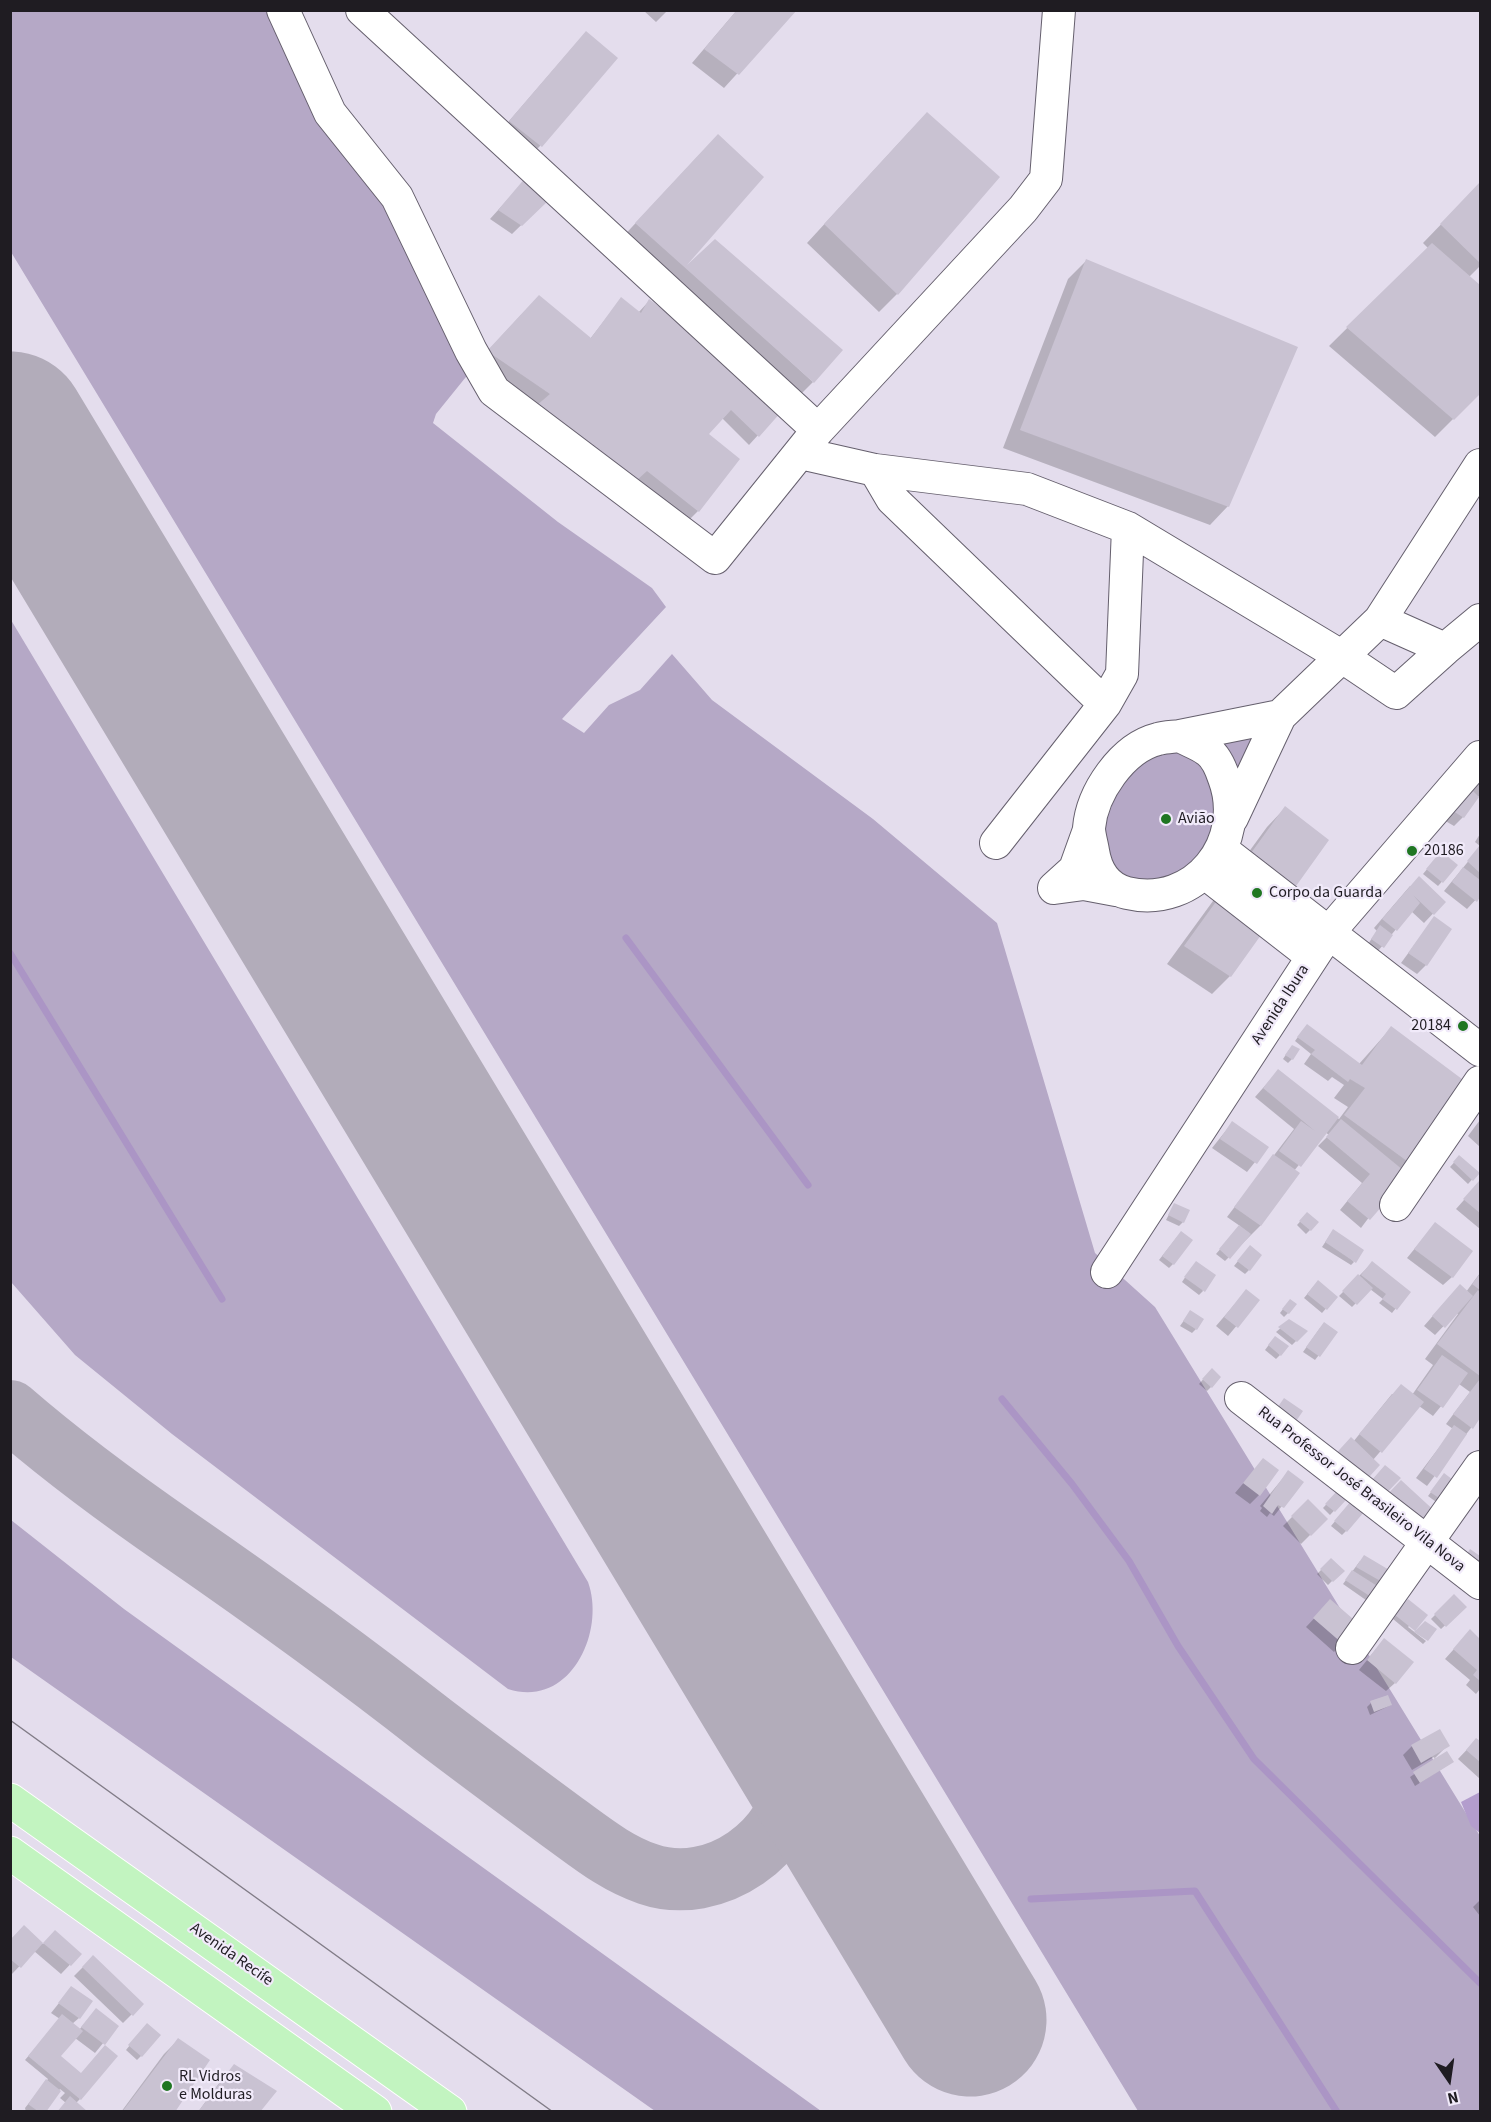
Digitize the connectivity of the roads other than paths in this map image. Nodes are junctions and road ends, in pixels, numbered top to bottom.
1 (283, 10) edge
2 (362, 10) edge
3 (1059, 10) edge
4 (809, 442) junction
5 (1480, 465) edge
6 (875, 470) junction
7 (1128, 528) junction
8 (1380, 620) junction
9 (1480, 620) edge
10 (1445, 649) junction
11 (1341, 656) junction
12 (1106, 704) junction
13 (1280, 716) junction
14 (1180, 736) junction
15 (1480, 757) edge
16 (1232, 818) junction
17 (1089, 829) junction
18 (996, 843) dead end
19 (1213, 861) junction
20 (1116, 890) junction
21 (1320, 944) junction
22 (1480, 1050) edge
23 (1480, 1082) edge
24 (1396, 1205) dead end
25 (1107, 1272) dead end
26 (1241, 1398) dead end
27 (1480, 1467) edge
28 (1426, 1542) junction
29 (1480, 1583) edge
30 (1352, 1648) dead end
31 (10, 1800) edge
32 (10, 1853) edge
33 (364, 2109) edge
34 (450, 2112) edge

1 - 4 street
2 - 4 street
3 - 4 street
4 - 6 street
5 - 8 street
6 - 7 street
6 - 12 street
7 - 11 street
7 - 12 street
8 - 10 street
8 - 11 street
9 - 10 street
10 - 11 street
11 - 13 street
12 - 18 street
13 - 14 street
13 - 16 street
14 - 16 street
14 - 17 street
15 - 21 street, Avenida Ibura
16 - 19 street
17 - 20 street
17 - 20 street
19 - 20 street
19 - 21 street
21 - 22 street
21 - 25 street, Avenida Ibura
23 - 24 street
26 - 28 street, Rua Professor José Brasileiro Vila Nova
27 - 28 street
28 - 29 street, Rua Professor José Brasileiro Vila Nova
28 - 30 street
31 - 34 main road, Avenida Recife
32 - 33 main road

